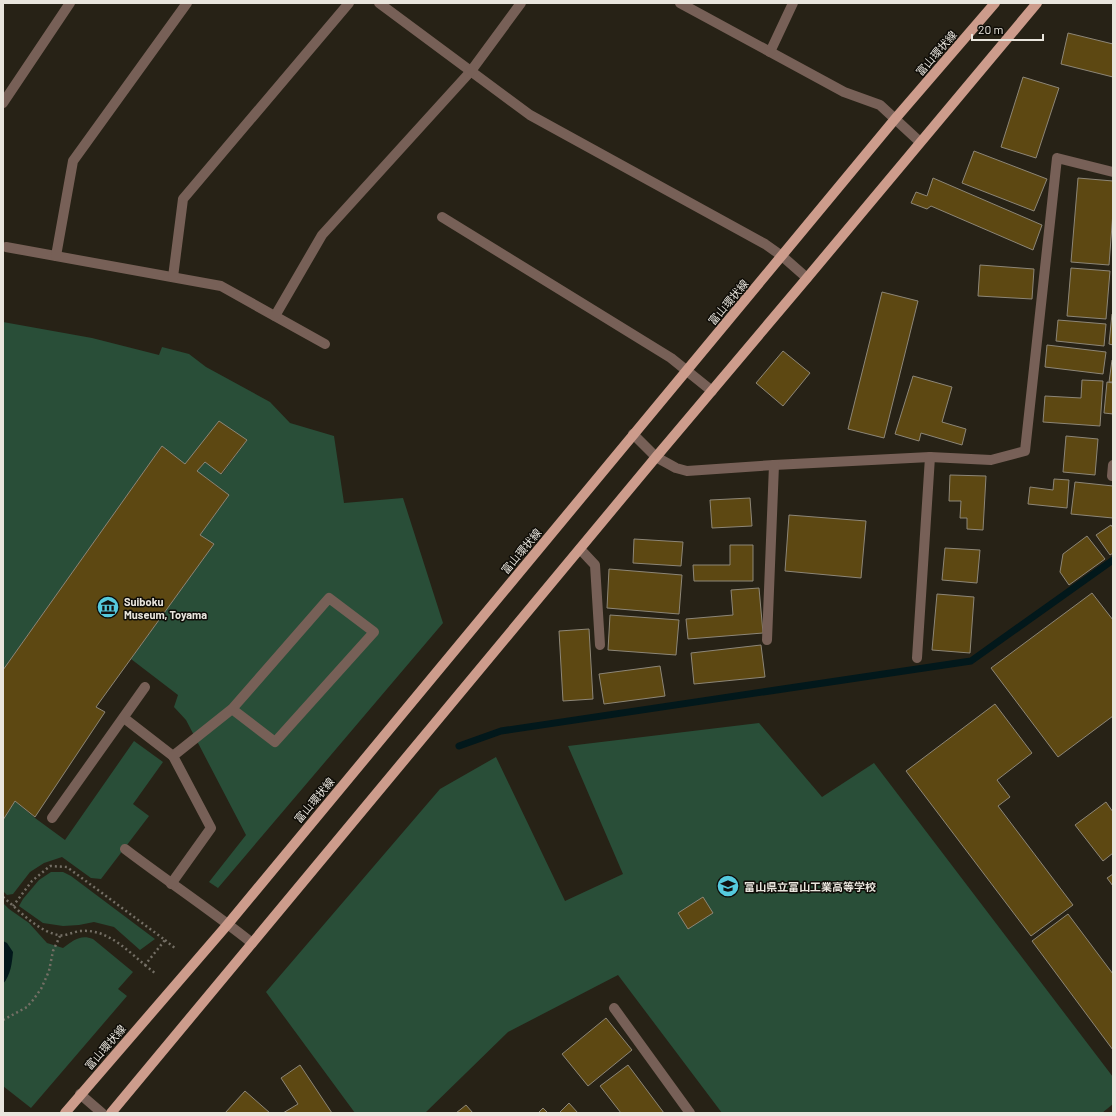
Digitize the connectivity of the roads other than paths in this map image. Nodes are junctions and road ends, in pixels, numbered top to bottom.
1 (70, 3) edge
2 (187, 3) edge
3 (349, 3) edge
4 (379, 3) edge
5 (521, 3) edge
6 (680, 3) edge
7 (793, 3) edge
8 (995, 3) edge
9 (1036, 3) edge
10 (770, 52) junction
11 (471, 71) junction
12 (3, 103) edge
13 (895, 119) junction
14 (920, 142) junction
15 (1113, 172) edge
16 (442, 217) dead end
17 (6, 247) dead end
18 (56, 256) junction
19 (782, 256) junction
20 (173, 277) junction
21 (807, 278) junction
22 (275, 316) junction
23 (325, 344) dead end
24 (686, 371) junction
25 (712, 391) junction
26 (633, 434) junction
27 (656, 457) junction
28 (930, 457) junction
29 (1113, 464) edge
30 (774, 465) junction
31 (1112, 476) dead end
32 (580, 549) junction
33 (767, 640) dead end
34 (600, 645) dead end
35 (917, 658) dead end
36 (145, 687) dead end
37 (232, 709) junction
38 (124, 718) junction
39 (173, 756) junction
40 (52, 818) dead end
41 (125, 849) dead end
42 (171, 884) junction
43 (228, 924) junction
44 (252, 943) junction
45 (614, 1008) dead end
46 (80, 1094) junction
47 (65, 1113) edge
48 (102, 1113) edge
49 (111, 1113) edge
50 (690, 1113) edge

1 - 12 street
2 - 18 street
3 - 20 street
4 - 11 street
5 - 11 street
6 - 10 street
7 - 10 street
8 - 13 main road, 富山環状線
9 - 14 main road
10 - 13 street
11 - 19 street
11 - 22 street
13 - 14 street
13 - 19 main road, 富山環状線
14 - 21 main road
15 - 28 street
16 - 24 street
17 - 18 street
18 - 20 street
19 - 21 street
19 - 24 main road, 富山環状線
20 - 22 street
21 - 25 main road
22 - 23 street
24 - 25 street
24 - 26 main road, 富山環状線
25 - 27 main road
26 - 27 street
26 - 43 main road, 富山環状線
27 - 30 street
27 - 32 main road
28 - 30 street
28 - 35 street
29 - 31 street
30 - 33 street
32 - 34 street
32 - 44 main road
36 - 38 street
37 - 37 street
37 - 39 street
38 - 39 street
38 - 40 street
39 - 42 street
41 - 42 street
42 - 43 street
43 - 44 street
43 - 46 main road, 富山環状線
44 - 49 main road
45 - 50 street
46 - 47 main road, 富山環状線
46 - 48 street

